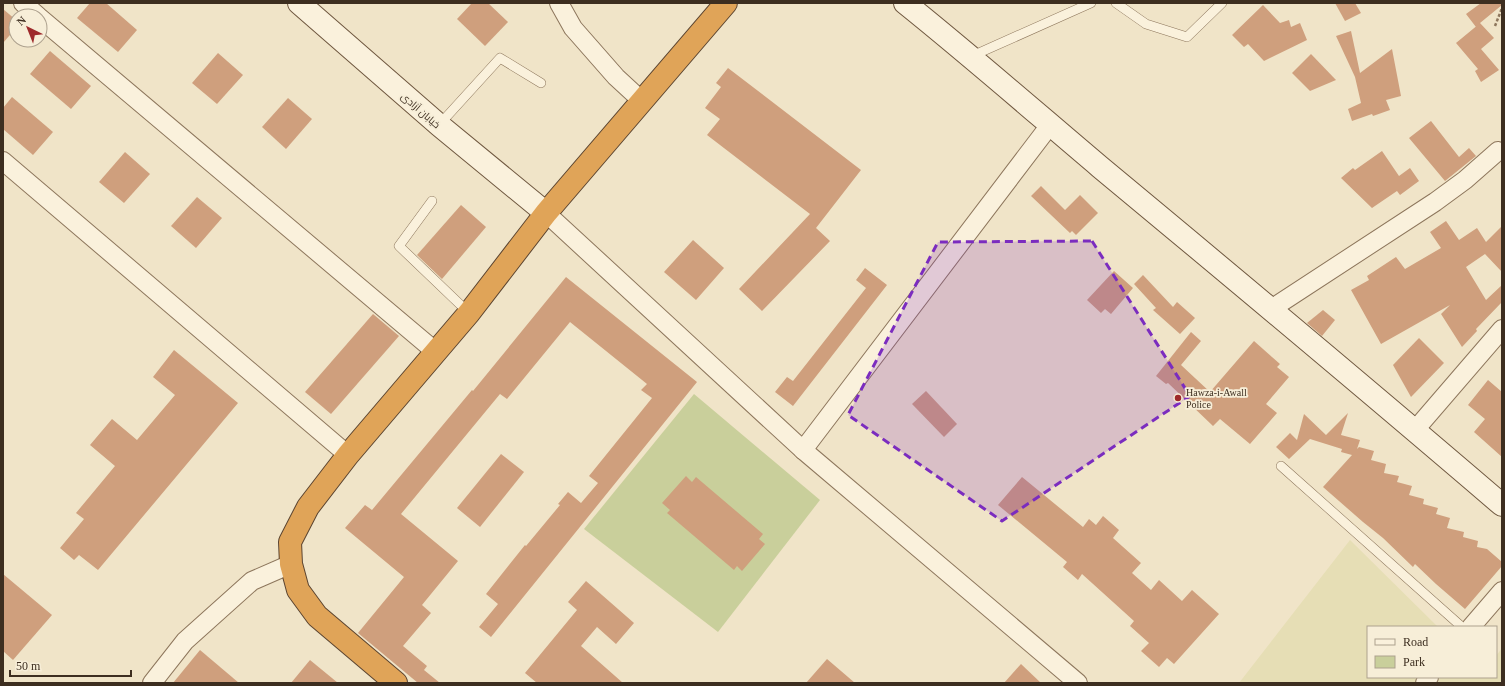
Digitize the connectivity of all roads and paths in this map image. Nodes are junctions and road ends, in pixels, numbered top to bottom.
1 (299, 3) edge
2 (559, 3) edge
3 (905, 3) edge
4 (1091, 3) edge
5 (1116, 3) edge
6 (1222, 3) edge
7 (722, 5) edge
8 (1502, 8) edge
9 (48, 25) edge
10 (1495, 26) dead end
11 (971, 57) junction
12 (541, 83) dead end
13 (642, 101) junction
14 (438, 125) junction
15 (1050, 125) junction
16 (1498, 151) dead end
17 (3, 161) edge
18 (432, 201) dead end
19 (546, 213) junction
20 (1271, 309) junction
21 (469, 313) junction
22 (1502, 329) edge
23 (436, 352) junction
24 (1415, 430) junction
25 (803, 450) junction
26 (348, 455) junction
27 (1281, 466) dead end
28 (1502, 505) edge
29 (291, 564) junction
30 (1502, 591) edge
31 (1461, 626) edge
32 (1472, 626) edge
33 (152, 683) edge
34 (396, 683) edge
35 (1078, 683) edge

1 - 14 street, خیابان آزادی
2 - 13 street
3 - 11 street
4 - 11 lane
5 - 6 lane
7 - 13 highway
8 - 10 path
9 - 23 street
11 - 15 street
12 - 14 lane
13 - 19 highway
14 - 19 street, خیابان آزادی
15 - 20 street
15 - 25 street
16 - 20 street
17 - 26 street
18 - 21 lane
19 - 21 highway
19 - 25 street
20 - 24 street
21 - 23 highway
22 - 24 street
23 - 26 highway
24 - 28 street
25 - 35 street
26 - 29 highway
27 - 31 lane
29 - 33 street
29 - 34 highway
30 - 32 street

